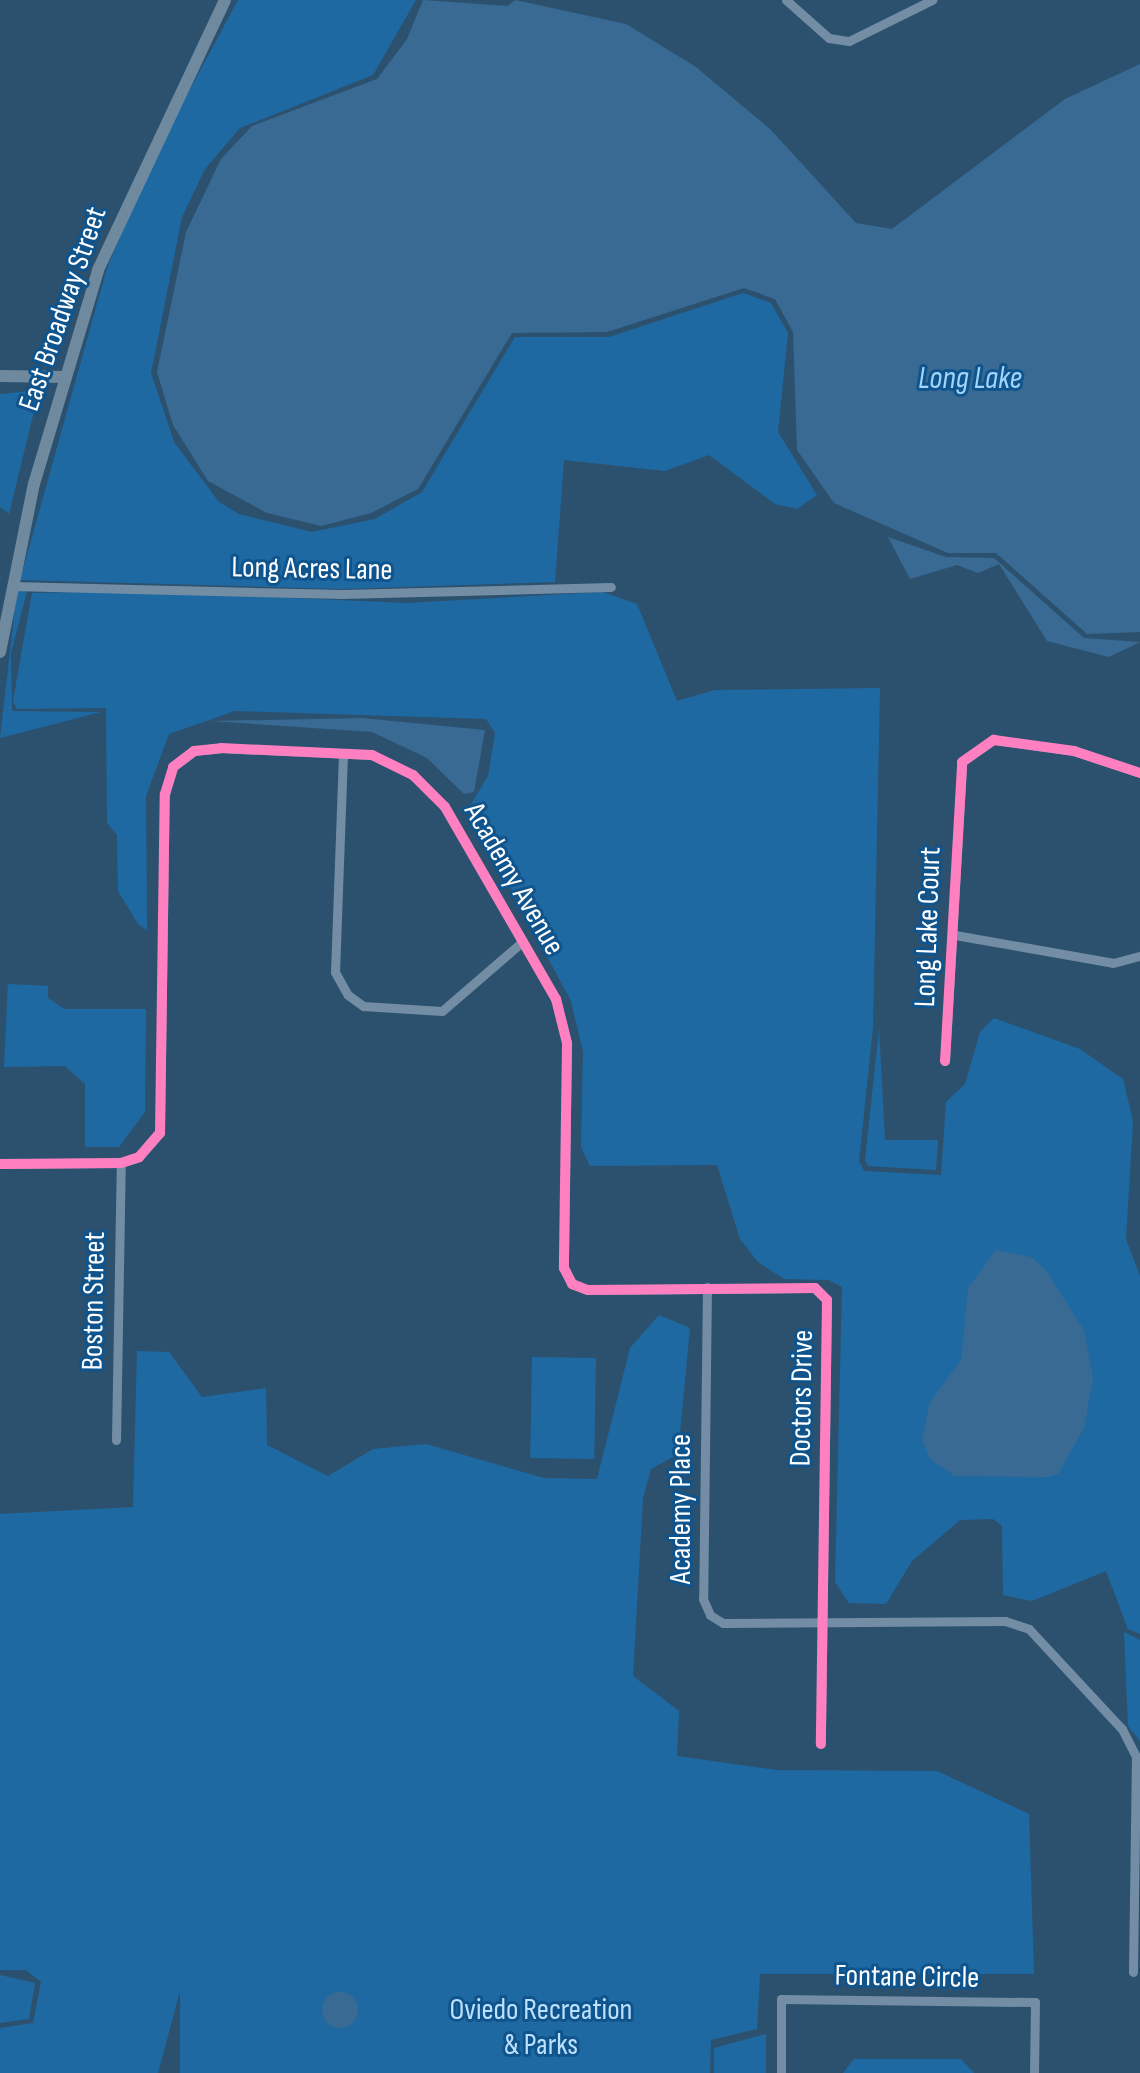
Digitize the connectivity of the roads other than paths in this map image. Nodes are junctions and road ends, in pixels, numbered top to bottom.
1 (225, 0) edge
2 (786, 0) edge
3 (932, 0) edge
4 (0, 376) edge
5 (64, 377) junction
6 (12, 586) junction
7 (611, 587) dead end
8 (0, 652) edge
9 (343, 754) junction
10 (1140, 773) edge
11 (955, 935) junction
12 (523, 941) junction
13 (1140, 956) edge
14 (945, 1061) dead end
15 (121, 1163) junction
16 (0, 1164) edge
17 (707, 1287) junction
18 (116, 1440) dead end
19 (823, 1623) junction
20 (821, 1744) dead end
21 (1138, 1862) edge
22 (1133, 1972) dead end
23 (781, 2073) edge
24 (1034, 2073) edge

1 - 5 main road, East Broadway Street
2 - 3 street
4 - 5 main road
5 - 6 main road, East Broadway Street
6 - 7 street, Long Acres Lane
6 - 8 main road, East Broadway Street
9 - 12 street, Academy Avenue
9 - 12 street
9 - 15 street, Academy Avenue
10 - 11 street, Long Lake Court
11 - 13 street
11 - 14 street, Long Lake Court
12 - 17 street, Academy Avenue
15 - 16 street
15 - 18 street, Boston Street
17 - 19 street, Academy Place
17 - 19 street, Doctors Drive
19 - 20 street, Doctors Drive
19 - 21 street
21 - 22 street
23 - 24 street, Fontane Circle

